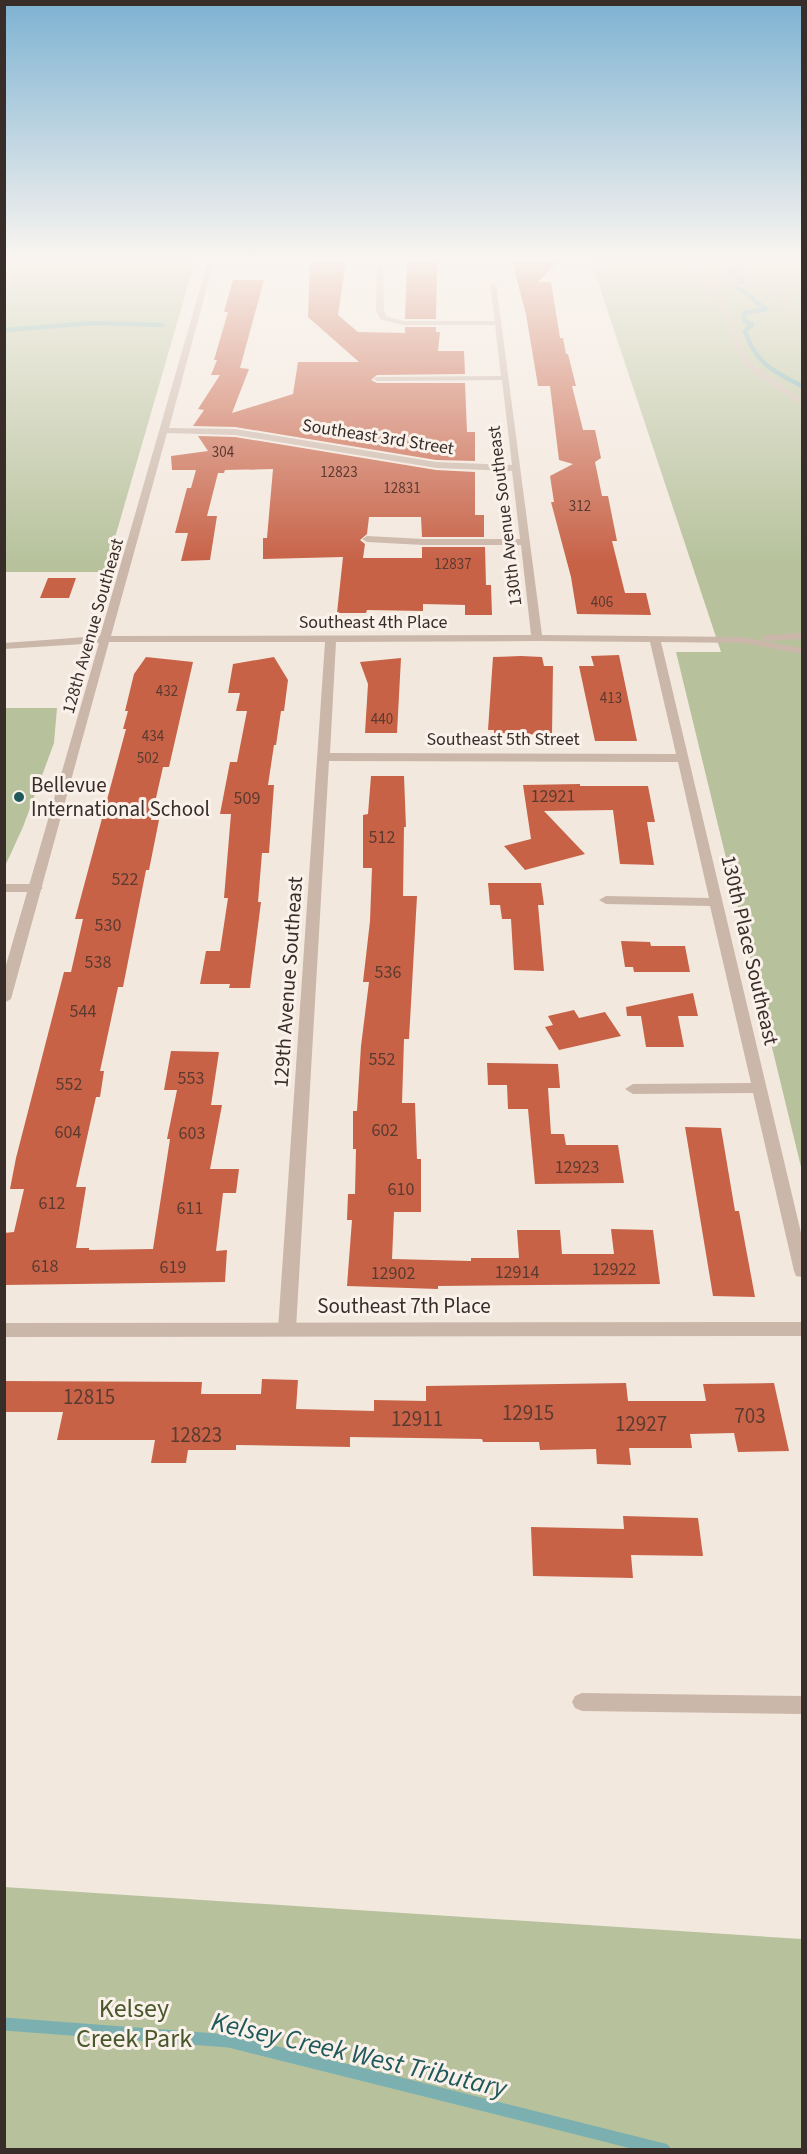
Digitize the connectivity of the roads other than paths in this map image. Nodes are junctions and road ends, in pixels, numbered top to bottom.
1 (184, 362) edge
2 (504, 362) edge
3 (747, 362) edge
4 (506, 378) junction
5 (377, 379) dead end
6 (802, 403) edge
7 (165, 430) junction
8 (515, 468) junction
9 (367, 539) dead end
10 (525, 542) junction
11 (802, 636) edge
12 (331, 638) junction
13 (537, 638) junction
14 (105, 639) junction
15 (655, 639) junction
16 (742, 640) junction
17 (4, 646) edge
18 (802, 651) edge
19 (324, 757) junction
20 (682, 758) junction
21 (4, 888) edge
22 (36, 888) junction
23 (606, 900) dead end
24 (718, 902) junction
25 (4, 999) edge
26 (760, 1088) junction
27 (633, 1089) dead end
28 (802, 1271) edge
29 (287, 1329) junction
30 (802, 1329) edge
31 (4, 1330) edge
32 (582, 1702) dead end
33 (802, 1706) edge

1 - 7 street, 128th Avenue Southeast
2 - 4 street, 130th Avenue Southeast
3 - 6 lane
4 - 5 street
4 - 8 street, 130th Avenue Southeast
7 - 8 street, Southeast 3rd Street
7 - 14 street, 128th Avenue Southeast
8 - 10 street, 130th Avenue Southeast
9 - 10 street
10 - 13 street, 130th Avenue Southeast
11 - 16 lane
12 - 13 street, Southeast 4th Place
12 - 14 street, Southeast 4th Place
12 - 19 street, 129th Avenue Southeast
13 - 15 street, Southeast 4th Place
14 - 17 street, Southeast 4th Place
14 - 22 street, 128th Avenue Southeast
15 - 16 street, Southeast 4th Place
15 - 20 street, 130th Place Southeast
16 - 18 lane
19 - 20 street, Southeast 5th Street
19 - 29 street, 129th Avenue Southeast
20 - 24 street, 130th Place Southeast
21 - 22 lane
22 - 25 street, 128th Avenue Southeast
23 - 24 street
24 - 26 street, 130th Place Southeast
26 - 27 street
26 - 28 street, 130th Place Southeast
29 - 30 street, Southeast 7th Place
29 - 31 street, Southeast 7th Place
32 - 33 lane

